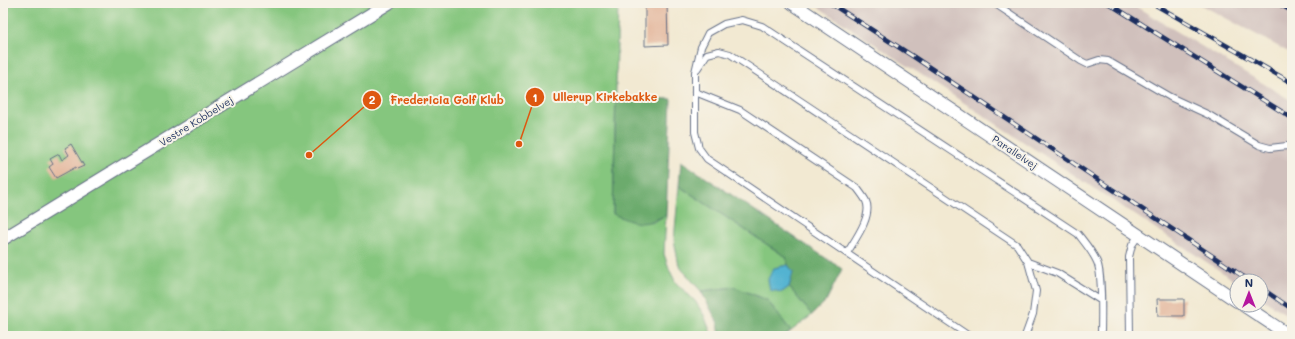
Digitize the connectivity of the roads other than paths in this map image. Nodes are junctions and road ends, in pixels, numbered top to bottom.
1 (389, 3) edge
2 (792, 3) edge
3 (994, 3) edge
4 (695, 72) junction
5 (695, 92) junction
6 (1292, 147) edge
7 (1139, 235) junction
8 (3, 239) edge
9 (847, 254) junction
10 (1028, 262) junction
11 (1229, 296) edge
12 (1100, 300) junction
13 (1253, 313) edge
14 (969, 336) edge
15 (1025, 336) edge
16 (1101, 336) edge
17 (1130, 336) edge
18 (1290, 336) edge

1 - 8 street, Vestre Kobbelvej
2 - 7 street, Parallelvej
3 - 6 lane
4 - 5 lane
4 - 10 lane
4 - 12 lane
5 - 9 lane
5 - 9 lane
7 - 11 street, Parallelvej
7 - 17 lane
9 - 14 lane
10 - 12 lane
10 - 15 lane
12 - 16 lane
13 - 18 street

